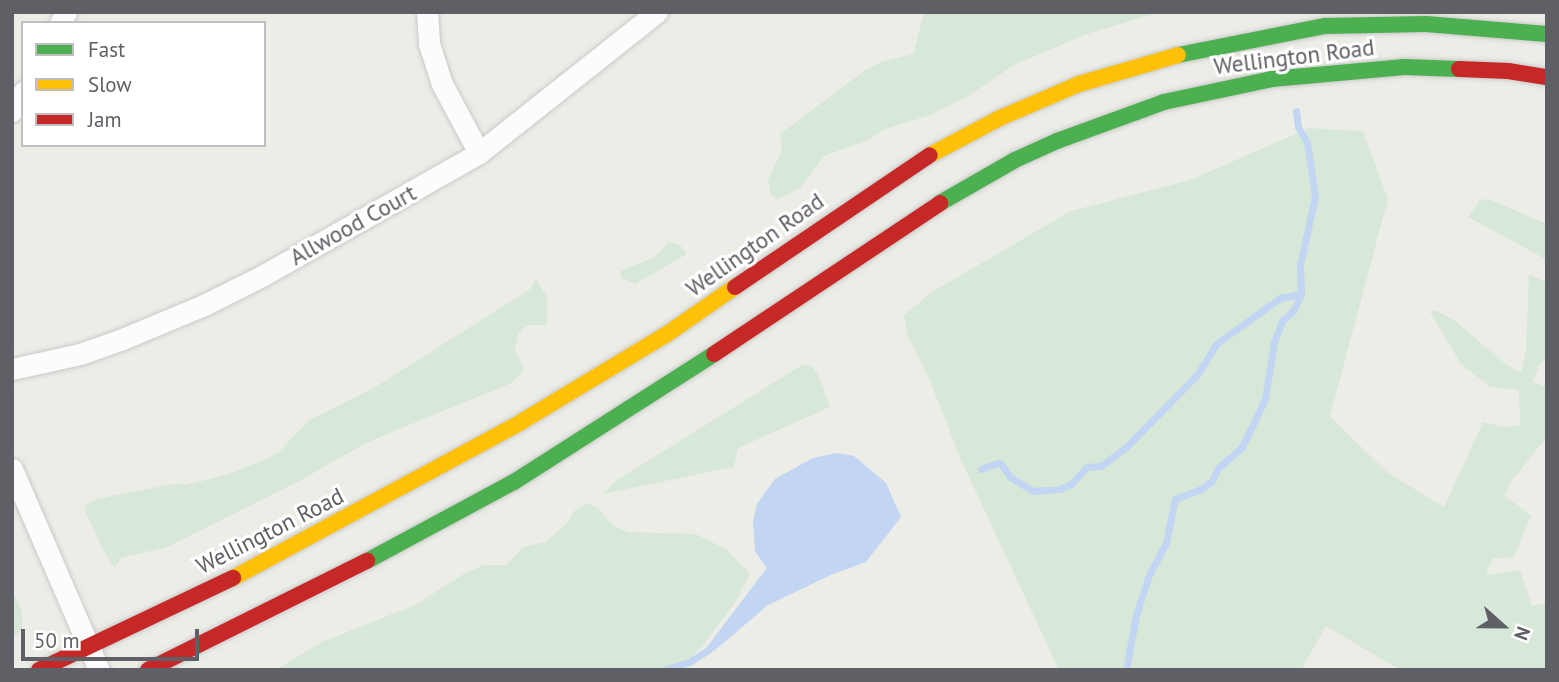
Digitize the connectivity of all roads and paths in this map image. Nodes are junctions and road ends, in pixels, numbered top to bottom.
1 (427, 12) edge
2 (657, 12) edge
3 (1547, 34) edge
4 (1547, 77) edge
5 (21, 95) edge
6 (12, 111) edge
7 (479, 153) junction
8 (12, 369) edge
9 (12, 469) edge
10 (89, 647) junction
11 (39, 670) edge
12 (99, 670) edge
13 (148, 670) edge

1 - 7 street
2 - 7 street, Allwood Court
3 - 10 main road, Wellington Road
4 - 13 main road, Wellington Road
5 - 6 street
7 - 8 street, Allwood Court
9 - 10 street
10 - 11 main road, Wellington Road
10 - 12 street

